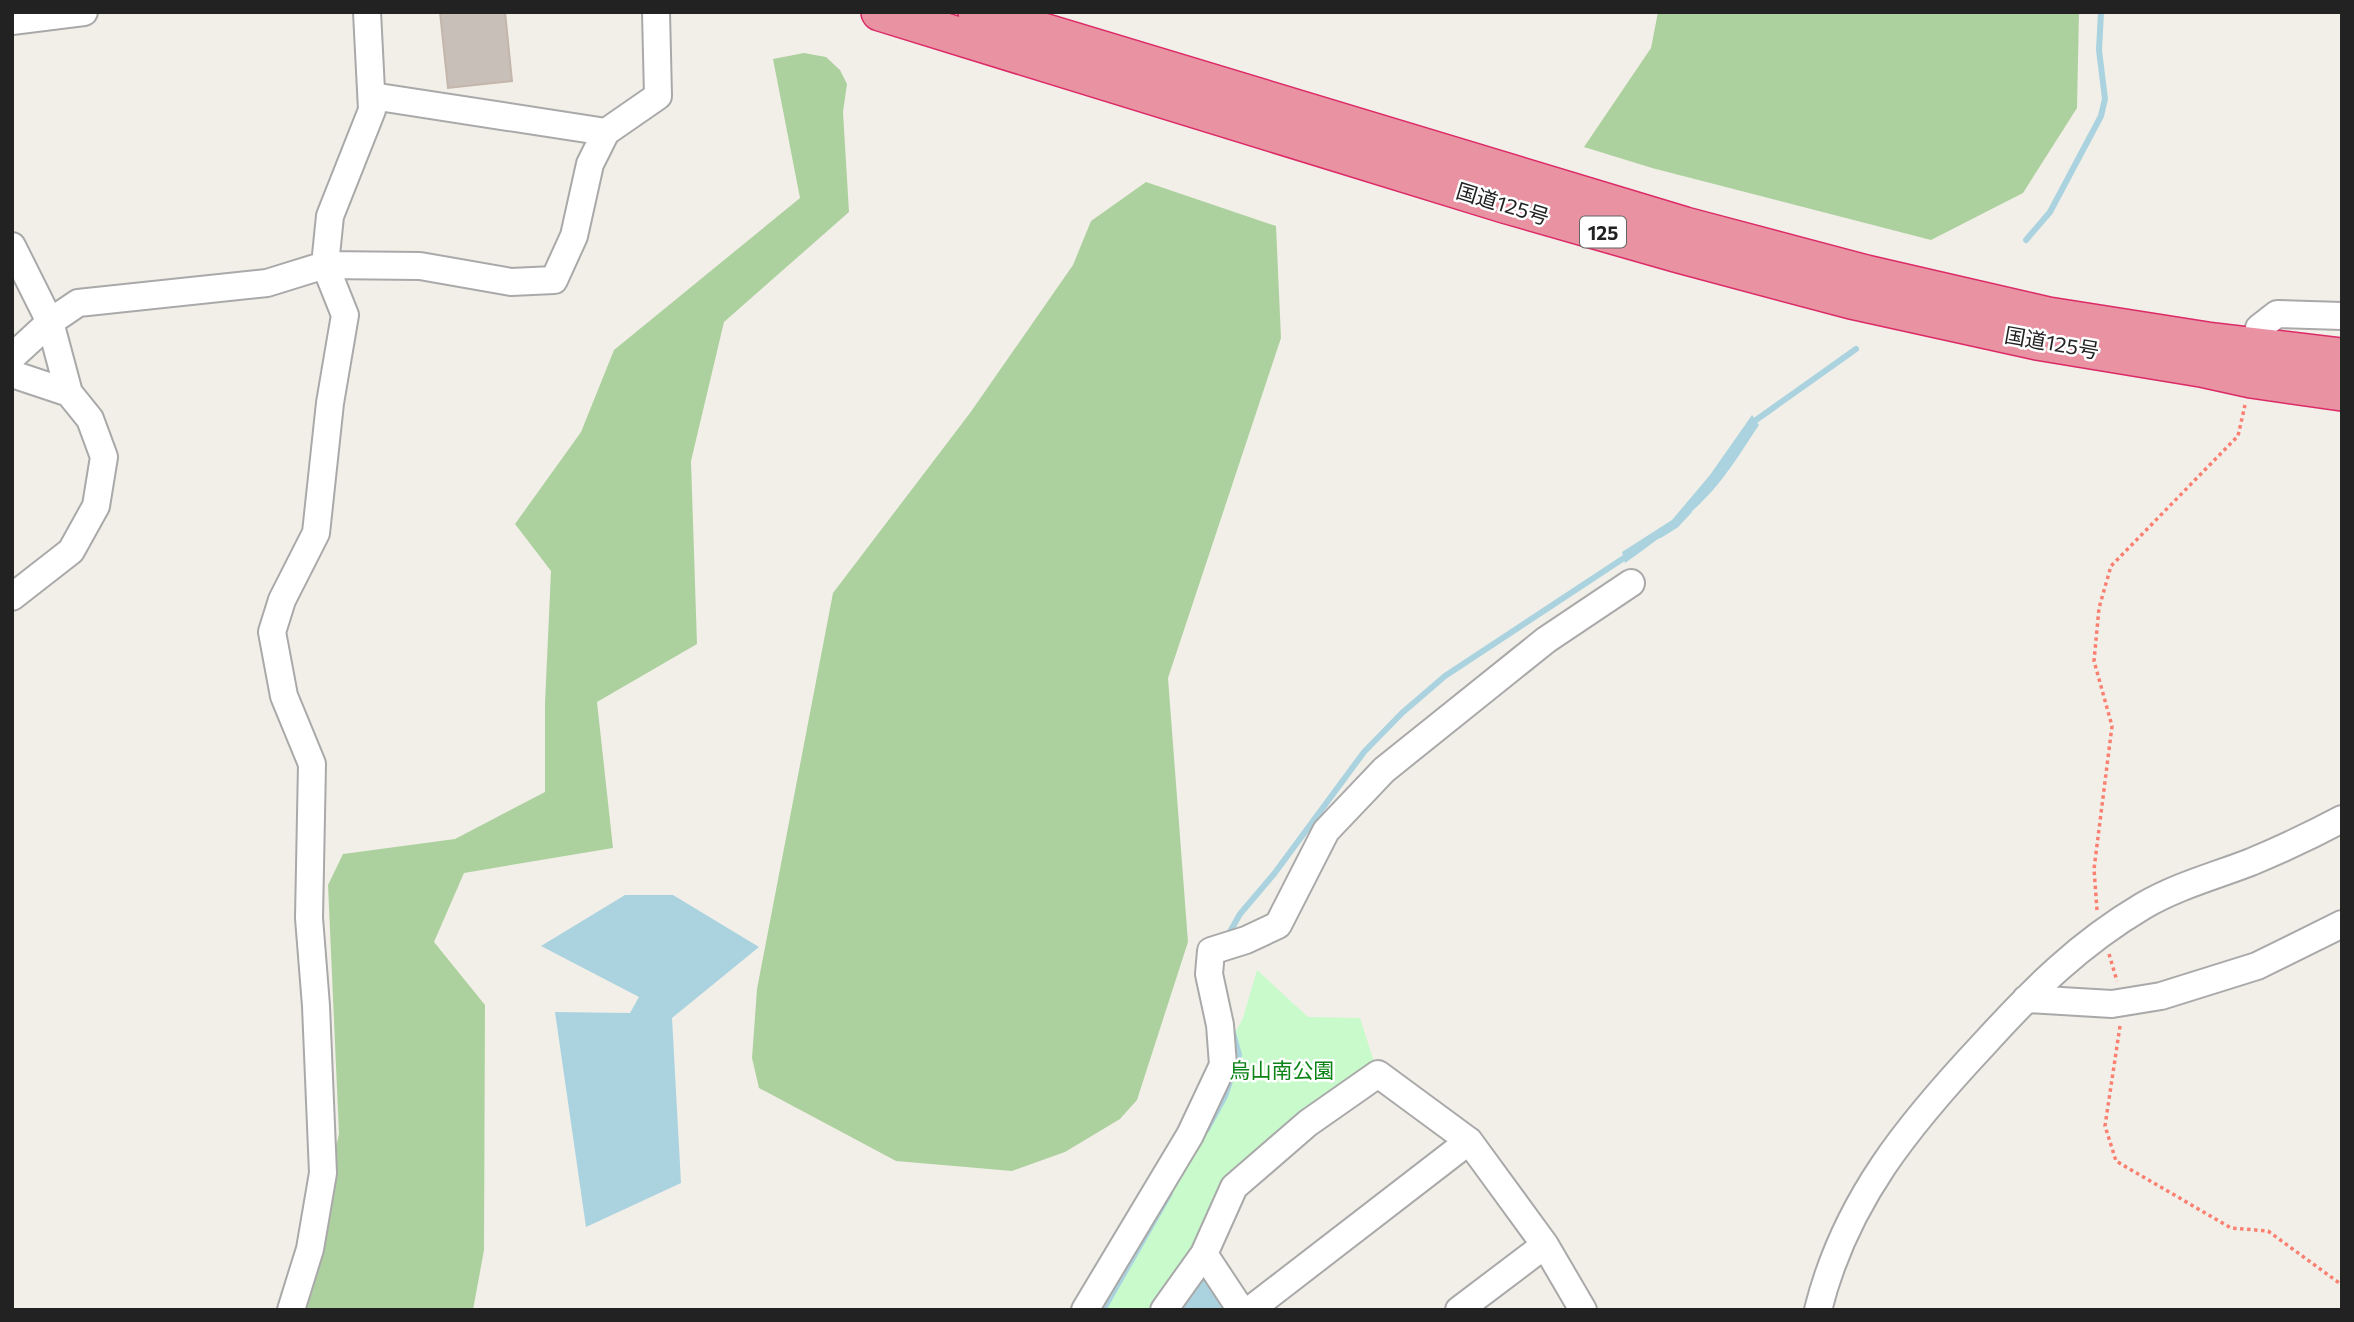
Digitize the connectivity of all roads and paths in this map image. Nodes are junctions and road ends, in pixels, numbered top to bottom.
1 (84, 12) edge
2 (368, 12) edge
3 (656, 12) edge
4 (880, 12) edge
5 (977, 12) edge
6 (12, 21) edge
7 (372, 96) junction
8 (606, 132) junction
9 (12, 246) edge
10 (324, 264) junction
11 (2342, 316) edge
12 (50, 322) junction
13 (12, 357) edge
14 (2342, 358) edge
15 (2252, 363) junction
16 (12, 374) edge
17 (2342, 392) edge
18 (69, 393) junction
19 (1630, 583) dead end
20 (12, 597) edge
21 (2342, 819) edge
22 (2342, 924) edge
23 (2103, 932) junction
24 (2026, 999) junction
25 (2123, 1002) junction
26 (1469, 1140) junction
27 (1545, 1245) junction
28 (1204, 1254) junction
29 (2342, 1285) edge
30 (291, 1310) edge
31 (1084, 1310) edge
32 (1164, 1310) edge
33 (1241, 1310) edge
34 (1250, 1310) edge
35 (1459, 1310) edge
36 (1583, 1310) edge
37 (1818, 1310) edge

1 - 6 street
2 - 7 street
3 - 8 street
4 - 15 highway, 国道125号 / 125
5 - 15 highway, 国道125号 / 125
7 - 8 street
7 - 10 street
8 - 10 street
9 - 12 street
10 - 12 street
10 - 30 street
11 - 15 street
12 - 13 street
12 - 18 street
14 - 15 highway, 国道125号 / 125
15 - 17 highway, 国道125号 / 125
15 - 23 path
16 - 18 street
18 - 20 street
19 - 31 street
21 - 23 street
22 - 25 street
23 - 24 street
23 - 25 path
24 - 25 street
24 - 37 street
25 - 29 path
26 - 27 street
26 - 28 street
26 - 34 street
27 - 35 street
27 - 36 street
28 - 32 street
28 - 33 street

